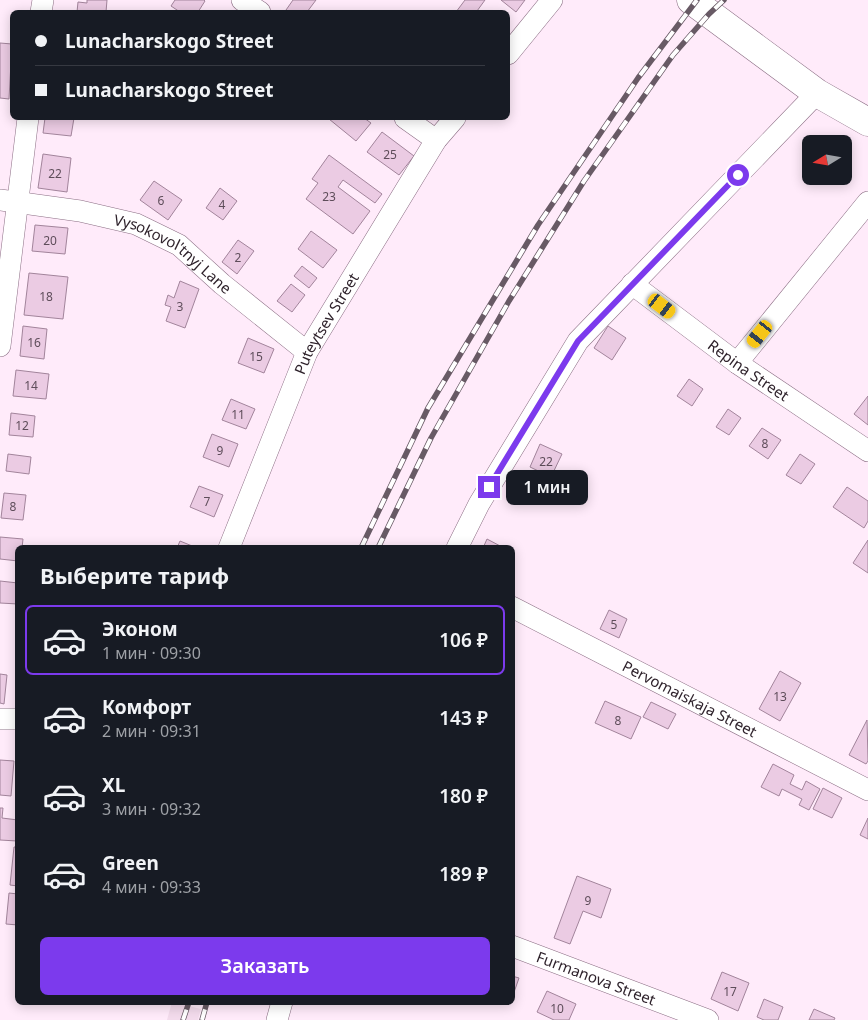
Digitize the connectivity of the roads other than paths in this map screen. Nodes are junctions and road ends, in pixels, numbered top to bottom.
1 (242, 0) edge
2 (552, 0) edge
3 (692, 0) edge
4 (257, 10) edge
5 (510, 52) edge
6 (817, 93) junction
7 (28, 120) edge
8 (408, 120) edge
9 (453, 120) edge
10 (868, 122) edge
11 (436, 140) junction
12 (9, 201) edge
13 (868, 202) edge
14 (632, 284) junction
15 (0, 346) edge
16 (307, 352) junction
17 (736, 363) junction
18 (868, 451) edge
19 (231, 545) edge
20 (458, 545) edge
21 (515, 609) edge
22 (0, 719) edge
23 (15, 719) edge
24 (868, 790) edge
25 (515, 947) edge
26 (281, 1005) edge
27 (693, 1018) edge
28 (277, 1020) edge

1 - 4 street
2 - 5 street
3 - 6 main road
6 - 10 main road
6 - 14 street
7 - 12 street
8 - 11 street
9 - 11 street, Puteytsev Street
11 - 16 street, Puteytsev Street
12 - 15 street
12 - 16 street, Vysokovol'tnyj Lane
13 - 17 street
14 - 17 street, Repina Street
14 - 20 street
16 - 19 street, Puteytsev Street
17 - 18 street, Repina Street
21 - 24 street, Pervomaiskaja Street
22 - 23 street
25 - 27 street, Furmanova Street
26 - 28 street

